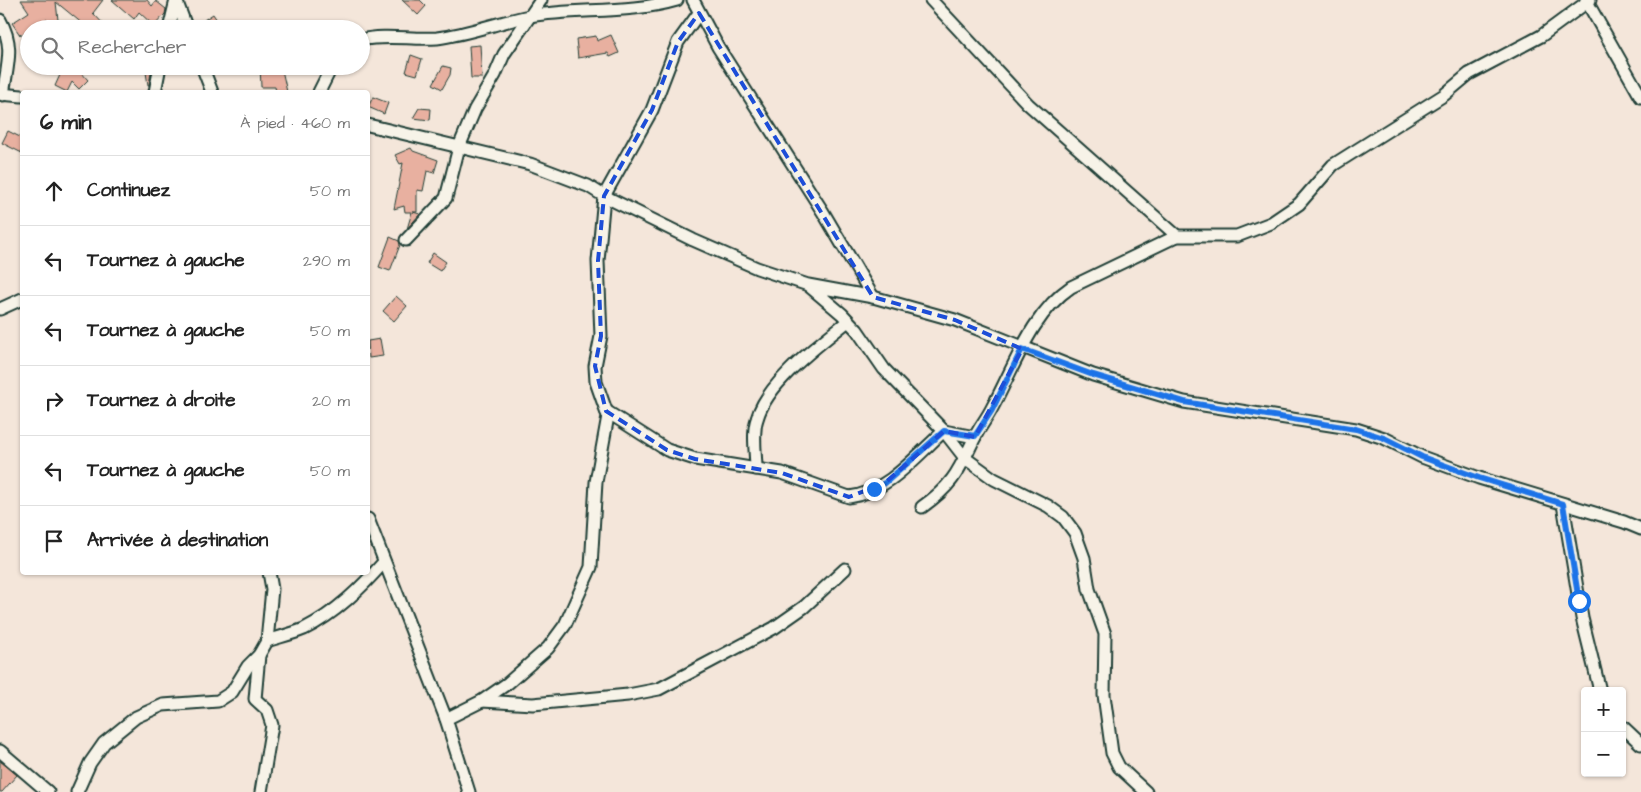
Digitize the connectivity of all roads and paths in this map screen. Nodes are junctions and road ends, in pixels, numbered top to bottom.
1 (176, 0) edge
2 (541, 0) edge
3 (677, 0) edge
4 (693, 0) edge
5 (931, 0) edge
6 (1588, 1) edge
7 (698, 13) junction
8 (529, 17) junction
9 (0, 20) edge
10 (171, 20) edge
11 (184, 20) edge
12 (370, 40) edge
13 (158, 75) edge
14 (205, 75) edge
15 (328, 75) edge
16 (1636, 78) edge
17 (155, 90) edge
18 (211, 90) edge
19 (320, 90) edge
20 (1, 95) edge
21 (20, 96) edge
22 (1641, 97) edge
23 (370, 125) edge
24 (459, 147) junction
25 (604, 196) junction
26 (1177, 236) junction
27 (406, 240) dead end
28 (808, 285) junction
29 (873, 297) junction
30 (20, 300) edge
31 (0, 309) edge
32 (848, 321) junction
33 (1022, 349) junction
34 (606, 410) junction
35 (944, 431) junction
36 (975, 436) junction
37 (965, 458) junction
38 (756, 469) junction
39 (1563, 504) junction
40 (922, 507) dead end
41 (370, 524) edge
42 (1641, 529) edge
43 (384, 562) junction
44 (845, 568) dead end
45 (270, 575) edge
46 (267, 641) junction
47 (259, 655) junction
48 (1599, 687) edge
49 (482, 701) junction
50 (446, 719) junction
51 (1626, 730) edge
52 (1641, 744) edge
53 (0, 751) edge
54 (48, 792) edge
55 (77, 792) edge
56 (261, 792) edge
57 (469, 792) edge
58 (1146, 792) edge

1 - 10 street
1 - 11 street
2 - 8 street
3 - 8 street
4 - 7 street
5 - 26 street
6 - 16 street
6 - 26 street
7 - 25 street
7 - 29 street
8 - 12 street
8 - 24 street
9 - 20 street
13 - 17 street
14 - 18 street
15 - 19 street
16 - 22 street
20 - 21 street
23 - 24 street
24 - 25 street
24 - 27 street
25 - 28 street
25 - 34 street
26 - 33 street
28 - 29 street
28 - 32 street
29 - 33 street
30 - 31 street
32 - 35 street
32 - 38 street
33 - 36 street
33 - 39 street
34 - 38 street
34 - 49 street
35 - 36 street
35 - 37 street
35 - 38 street
36 - 37 street
37 - 40 street
37 - 58 street
39 - 42 street
39 - 48 street
41 - 43 street
43 - 46 street
43 - 50 street
44 - 49 street
45 - 46 street
46 - 47 street
47 - 55 street
47 - 56 street
49 - 50 street
50 - 57 street
51 - 52 street
53 - 54 street

